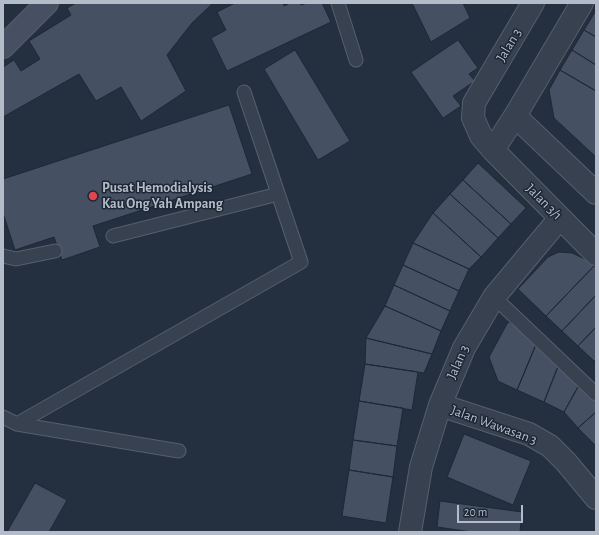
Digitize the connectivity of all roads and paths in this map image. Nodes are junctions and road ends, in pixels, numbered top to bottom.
1 (48, 3) edge
2 (338, 3) edge
3 (533, 3) edge
4 (582, 3) edge
5 (3, 47) edge
6 (356, 60) dead end
7 (244, 92) dead end
8 (515, 116) junction
9 (493, 150) junction
10 (595, 190) edge
11 (278, 194) junction
12 (560, 218) junction
13 (113, 236) dead end
14 (55, 251) dead end
15 (596, 254) edge
16 (3, 256) edge
17 (494, 297) junction
18 (596, 394) edge
19 (440, 405) junction
20 (3, 416) edge
21 (17, 424) junction
22 (179, 451) dead end
23 (596, 498) edge
24 (410, 532) edge

1 - 5 street
2 - 6 lane
3 - 9 street, Jalan 3
4 - 8 street
7 - 11 lane
8 - 9 street
8 - 10 street
9 - 12 street, Jalan 3/1
11 - 13 lane
11 - 21 lane
12 - 15 street, Jalan 3/1
12 - 17 street, Jalan 3
14 - 16 lane
17 - 18 lane
17 - 19 street, Jalan 3
19 - 23 street, Jalan Wawasan 3
19 - 24 street, Jalan 3
20 - 21 lane
21 - 22 lane

